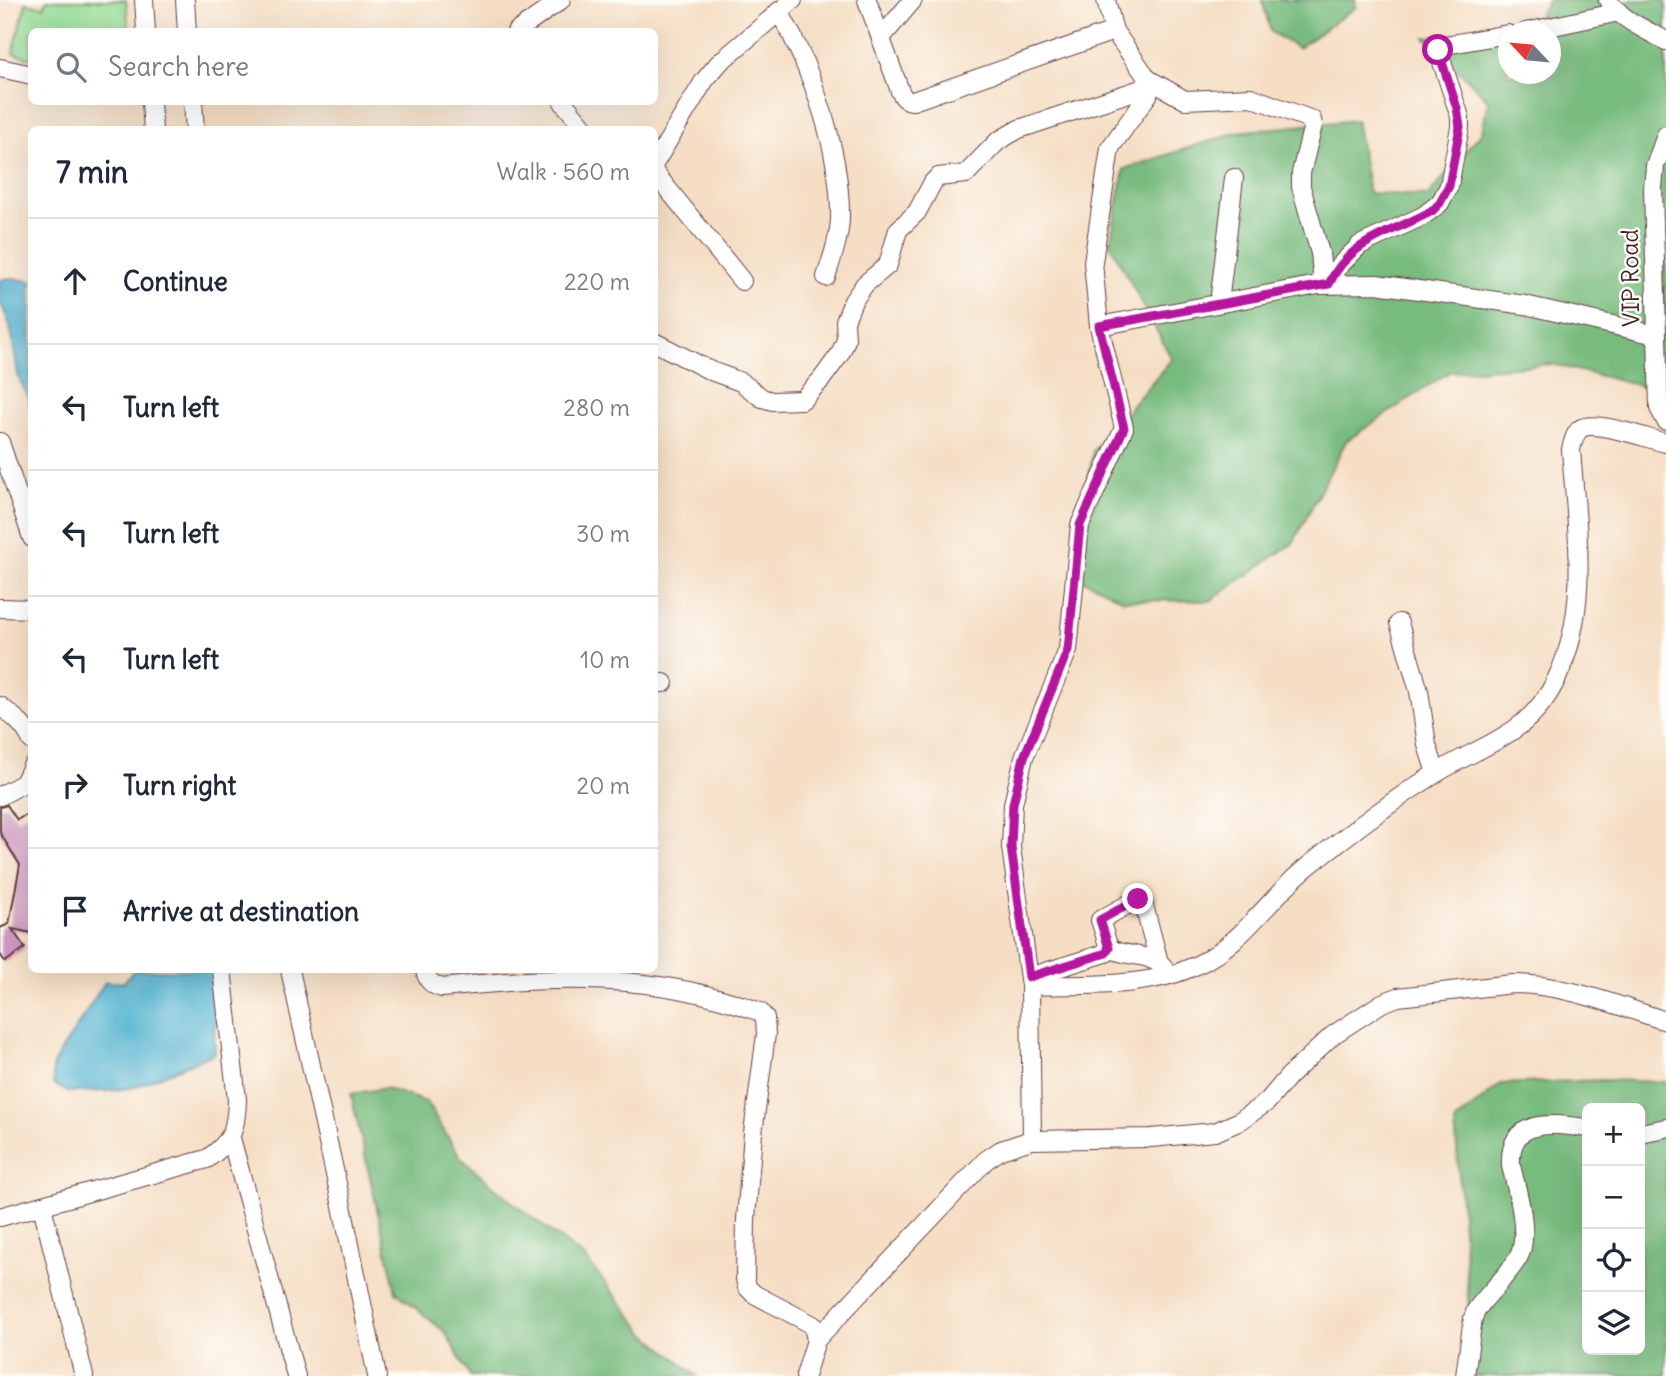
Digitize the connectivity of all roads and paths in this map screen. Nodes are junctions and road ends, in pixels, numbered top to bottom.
1 (144, 0) edge
2 (185, 0) edge
3 (561, 0) edge
4 (867, 0) edge
5 (913, 0) edge
6 (1106, 0) edge
7 (786, 6) edge
8 (1614, 6) edge
9 (1561, 22) edge
10 (146, 28) edge
11 (187, 28) edge
12 (522, 28) edge
13 (1114, 31) junction
14 (1498, 36) edge
15 (881, 38) junction
16 (1666, 41) edge
17 (0, 68) edge
18 (28, 74) edge
19 (1149, 83) junction
20 (151, 105) edge
21 (193, 105) edge
22 (565, 105) edge
23 (153, 126) edge
24 (195, 126) edge
25 (583, 126) edge
26 (1666, 135) edge
27 (658, 157) edge
28 (658, 178) edge
29 (1234, 178) dead end
30 (826, 277) dead end
31 (742, 281) dead end
32 (1326, 284) junction
33 (1220, 303) junction
34 (1099, 326) junction
35 (1656, 335) junction
36 (658, 344) edge
37 (1666, 421) edge
38 (0, 442) edge
39 (1666, 443) edge
40 (28, 526) edge
41 (0, 608) edge
42 (28, 609) edge
43 (1399, 623) dead end
44 (0, 706) edge
45 (28, 735) edge
46 (28, 774) edge
47 (1436, 774) junction
48 (0, 796) edge
49 (1109, 948) junction
50 (1166, 968) junction
51 (222, 973) edge
52 (291, 973) edge
53 (426, 973) edge
54 (1029, 981) junction
55 (1666, 1021) edge
56 (1582, 1127) edge
57 (1666, 1128) edge
58 (1645, 1132) edge
59 (231, 1138) junction
60 (1030, 1140) junction
61 (42, 1206) junction
62 (0, 1217) edge
63 (816, 1340) junction
64 (84, 1376) edge
65 (296, 1376) edge
66 (377, 1376) edge
67 (806, 1376) edge
68 (1465, 1376) edge

1 - 10 street
2 - 11 street
3 - 12 street
4 - 15 street
5 - 15 street
6 - 13 street
7 - 27 street
7 - 30 street
8 - 9 street
8 - 16 street
13 - 15 street
13 - 19 street
14 - 32 street
17 - 18 street
19 - 32 street
19 - 34 street
19 - 36 street
20 - 23 street
21 - 24 street
22 - 25 street
26 - 35 street, VIP Road
28 - 31 street
29 - 33 street
32 - 33 street
32 - 35 street
33 - 34 street
34 - 54 street
35 - 37 street, VIP Road
38 - 40 street
39 - 47 street
41 - 42 street
43 - 47 street
44 - 45 street
46 - 48 street
47 - 50 street
49 - 50 street
49 - 50 street
49 - 54 street
50 - 54 street
51 - 59 street
52 - 66 street
53 - 63 street
54 - 60 street
55 - 60 street
56 - 68 street
57 - 58 street
59 - 61 street
59 - 65 street
60 - 63 street
61 - 62 street
61 - 64 street
63 - 67 street

